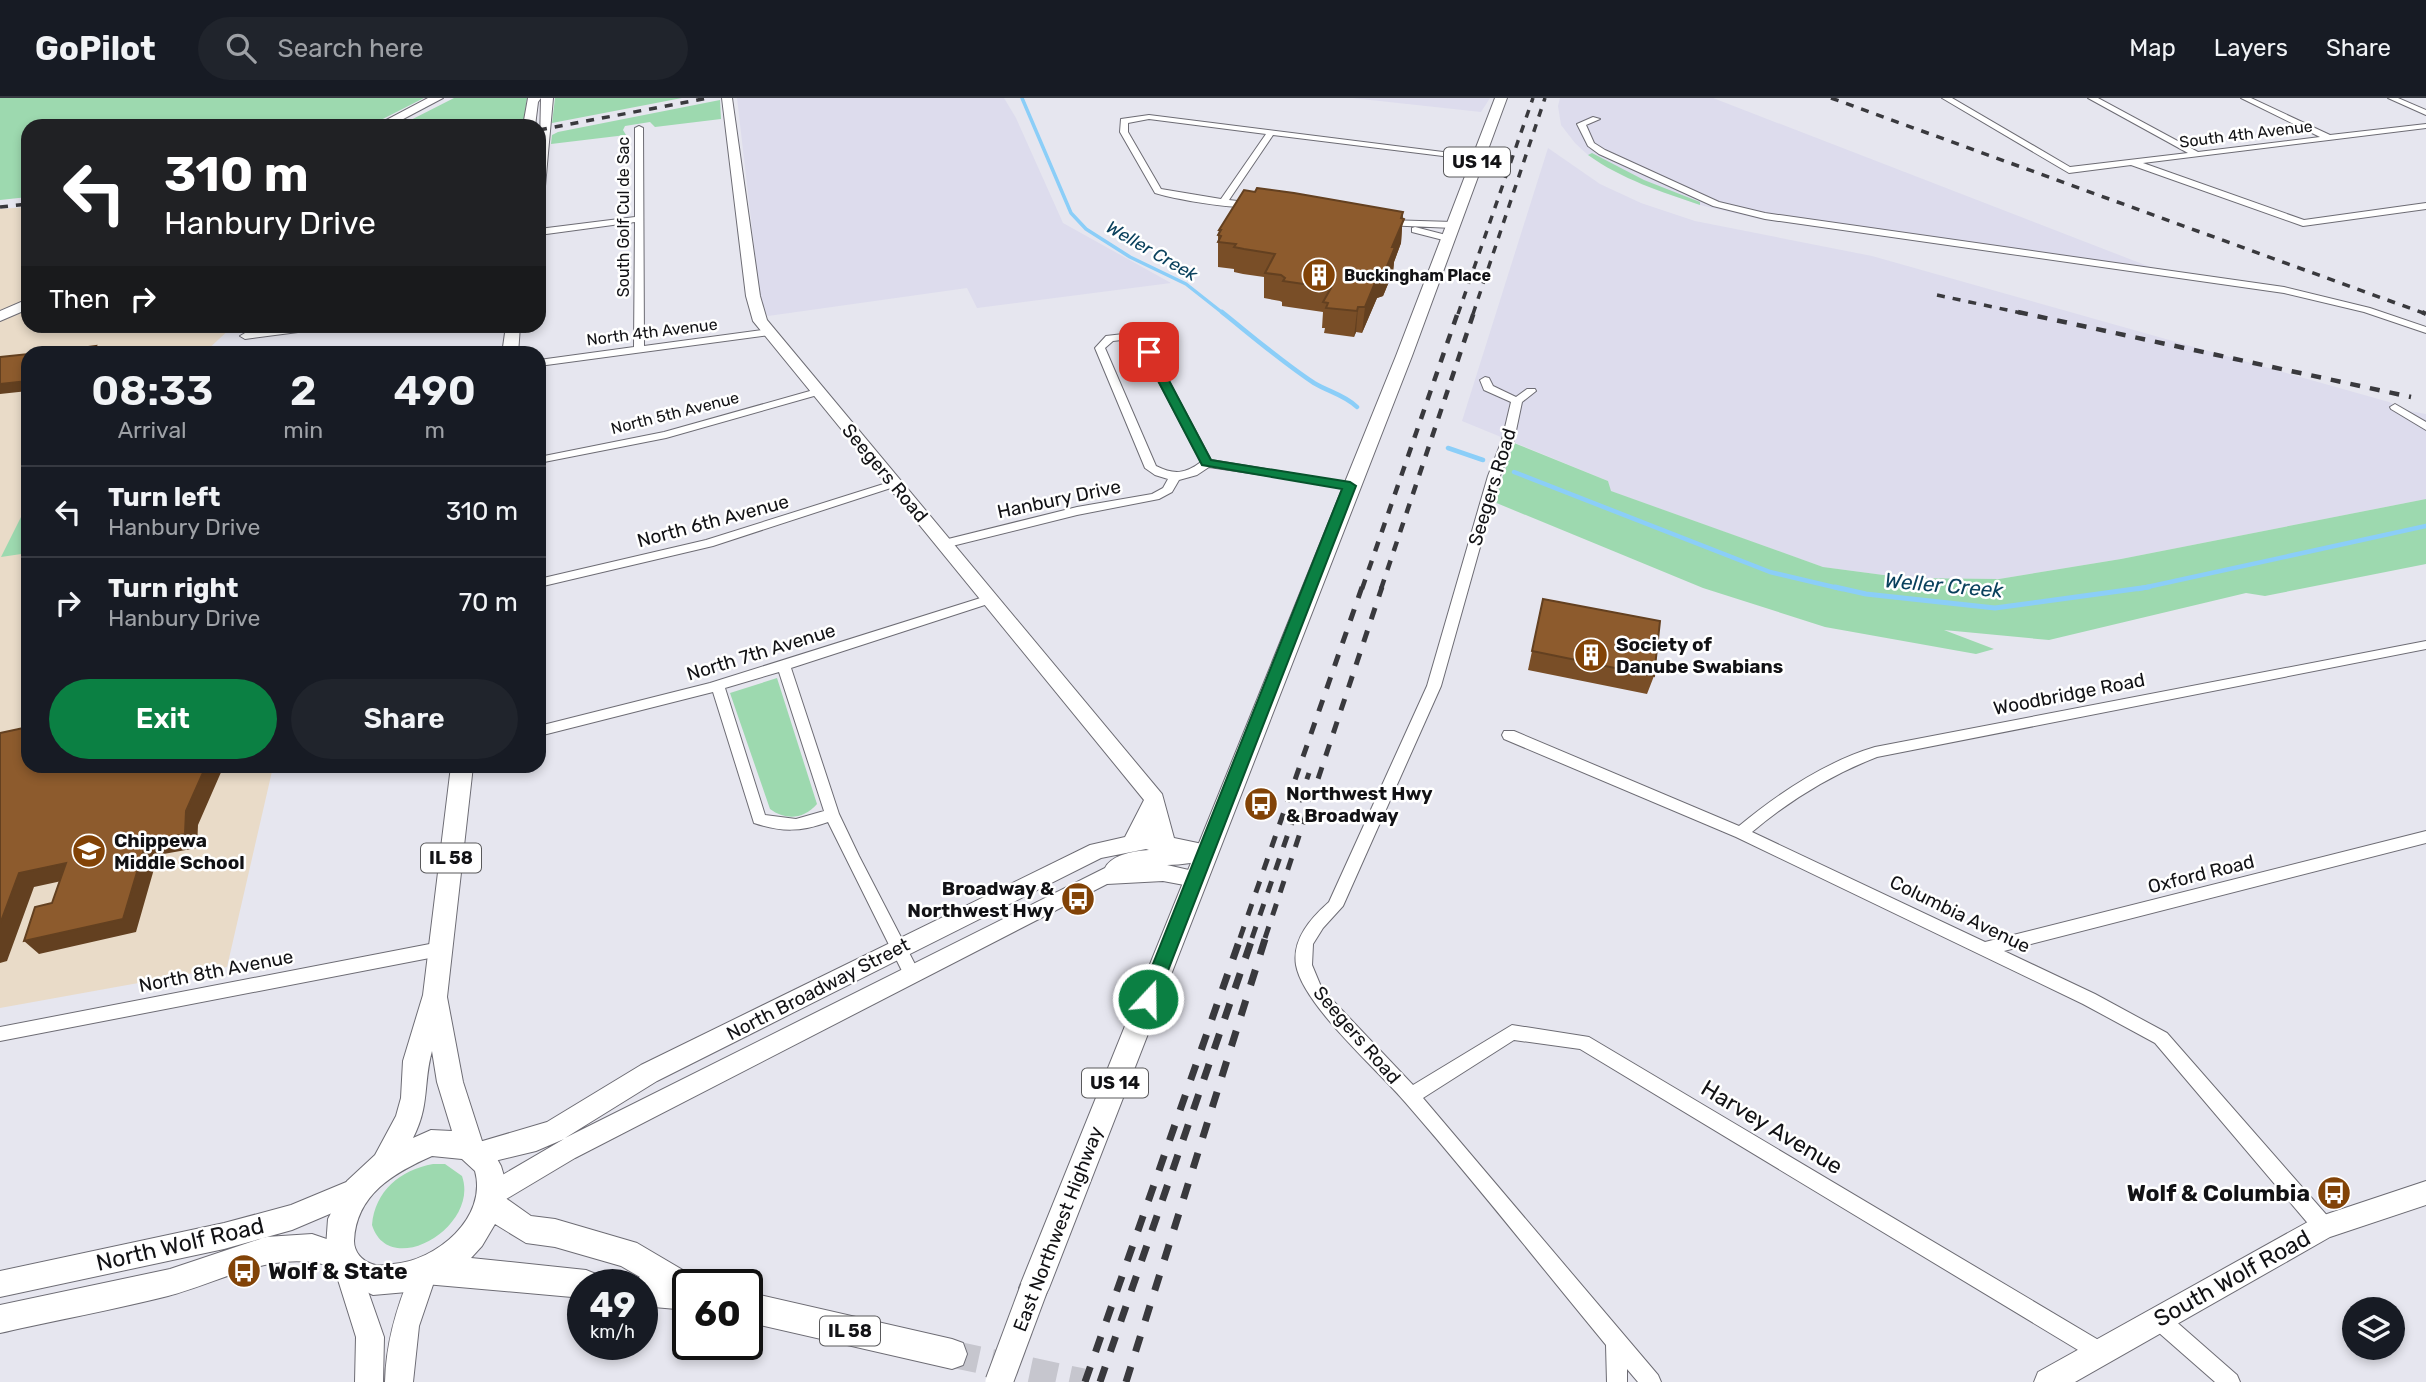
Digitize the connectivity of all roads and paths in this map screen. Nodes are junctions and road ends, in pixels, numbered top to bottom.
1 (436, 98) edge
2 (535, 98) edge
3 (547, 98) edge
4 (727, 98) edge
5 (1501, 98) edge
6 (1947, 98) edge
7 (2092, 98) edge
8 (2245, 98) edge
9 (2392, 98) edge
10 (2426, 113) edge
11 (396, 119) edge
12 (530, 119) edge
13 (545, 119) edge
14 (1596, 119) dead end
15 (2426, 126) edge
16 (639, 128) dead end
17 (1271, 132) junction
18 (2328, 138) junction
19 (2196, 155) junction
20 (1459, 156) dead end
21 (2132, 163) junction
22 (1223, 202) junction
23 (1260, 206) edge
24 (2426, 206) edge
25 (638, 219) junction
26 (1380, 222) edge
27 (1393, 224) junction
28 (546, 231) edge
29 (1450, 232) junction
30 (21, 306) edge
31 (0, 317) edge
32 (2426, 330) edge
33 (769, 332) junction
34 (268, 333) edge
35 (245, 336) dead end
36 (639, 349) junction
37 (546, 362) edge
38 (1485, 380) dead end
39 (817, 391) junction
40 (1531, 391) dead end
41 (1517, 401) junction
42 (2395, 407) dead end
43 (2426, 427) edge
44 (546, 459) edge
45 (1207, 463) junction
46 (1174, 478) junction
47 (893, 484) junction
48 (1350, 486) junction
49 (944, 544) junction
50 (546, 581) edge
51 (990, 599) junction
52 (2426, 645) edge
53 (784, 667) junction
54 (718, 686) junction
55 (546, 730) edge
56 (1508, 735) dead end
57 (462, 773) edge
58 (1155, 799) junction
59 (832, 814) junction
60 (1741, 833) junction
61 (2426, 837) edge
62 (1132, 844) junction
63 (1166, 845) junction
64 (1205, 852) junction
65 (1104, 876) junction
66 (1195, 879) junction
67 (900, 947) junction
68 (440, 949) junction
69 (1985, 949) junction
70 (911, 972) junction
71 (435, 995) junction
72 (0, 1034) edge
73 (1411, 1096) junction
74 (475, 1151) junction
75 (385, 1163) junction
76 (356, 1190) junction
77 (2426, 1193) edge
78 (490, 1199) junction
79 (2325, 1227) junction
80 (344, 1261) junction
81 (426, 1272) junction
82 (672, 1280) edge
83 (567, 1282) edge
84 (0, 1284) edge
85 (763, 1311) edge
86 (2157, 1318) junction
87 (0, 1319) edge
88 (1616, 1341) junction
89 (2100, 1352) junction
90 (952, 1354) tunnel mouth
91 (369, 1382) edge
92 (399, 1382) edge
93 (999, 1382) edge
94 (1617, 1382) edge
95 (1651, 1382) edge
96 (2048, 1382) edge
97 (2230, 1382) edge

1 - 11 main road
2 - 12 main road
3 - 13 main road
4 - 33 street, Seegers Road
5 - 29 main road, East Northwest Highway / US 14
6 - 21 street, South 4th Avenue
7 - 19 street
8 - 18 street
9 - 10 street
14 - 32 street
15 - 18 street, South 4th Avenue
16 - 25 street, South Golf Cul de Sac
17 - 20 street
17 - 22 street
17 - 22 street
18 - 19 street, South 4th Avenue
19 - 21 street, South 4th Avenue
21 - 24 street
22 - 23 street
25 - 28 street
25 - 36 street, South Golf Cul de Sac
26 - 27 street
27 - 29 street
27 - 29 street
29 - 48 main road, East Northwest Highway / US 14
30 - 31 main road
33 - 36 street, North 4th Avenue
33 - 39 street, Seegers Road
34 - 35 street
36 - 37 street, North 4th Avenue
38 - 41 street, Seegers Road
39 - 44 street, North 5th Avenue
39 - 47 street, Seegers Road
40 - 41 street
41 - 73 street, Seegers Road
42 - 43 street
45 - 46 street, Hanbury Drive
45 - 46 street
45 - 48 street
46 - 49 street, Hanbury Drive
47 - 49 street, Seegers Road
47 - 50 street, North 6th Avenue
48 - 64 main road, East Northwest Highway / US 14
49 - 51 street, Seegers Road
51 - 53 street, North 7th Avenue
51 - 58 street, Seegers Road
52 - 60 street, Woodbridge Road
53 - 54 street, North 7th Avenue
53 - 59 street
54 - 55 street, North 7th Avenue
54 - 59 street
56 - 60 street, Columbia Avenue
57 - 68 main road, IL 58
58 - 62 street
58 - 63 street, Seegers Road
59 - 67 street
60 - 69 street, Columbia Avenue
61 - 69 street, Oxford Road
62 - 63 street, North Broadway Street
62 - 67 street, North Broadway Street
63 - 64 street, North Broadway Street
64 - 65 street
64 - 66 main road, East Northwest Highway / US 14
65 - 66 street, North Broadway Street
65 - 70 street, North Broadway Street
66 - 93 main road, East Northwest Highway / US 14, bridge
67 - 70 street
67 - 74 street, North Broadway Street
68 - 71 main road, IL 58
68 - 72 street, North 8th Avenue
69 - 79 street, Columbia Avenue
70 - 78 street, North Broadway Street
71 - 74 main road, IL 58
71 - 75 main road, IL 58
73 - 88 street, Seegers Road
73 - 89 street, Harvey Avenue
74 - 75 main road, IL 58
74 - 78 main road, IL 58
75 - 76 main road, IL 58
76 - 80 main road, IL 58
76 - 84 street, North Wolf Road
77 - 79 street, South Wolf Road
78 - 81 main road
78 - 82 main road
79 - 86 street, South Wolf Road
80 - 81 main road
80 - 87 street, North Wolf Road
80 - 91 street
81 - 83 main road
81 - 92 street
85 - 90 main road, IL 58
86 - 89 street, South Wolf Road
86 - 97 street
88 - 94 street
88 - 95 street, Seegers Road
89 - 96 street, South Wolf Road

